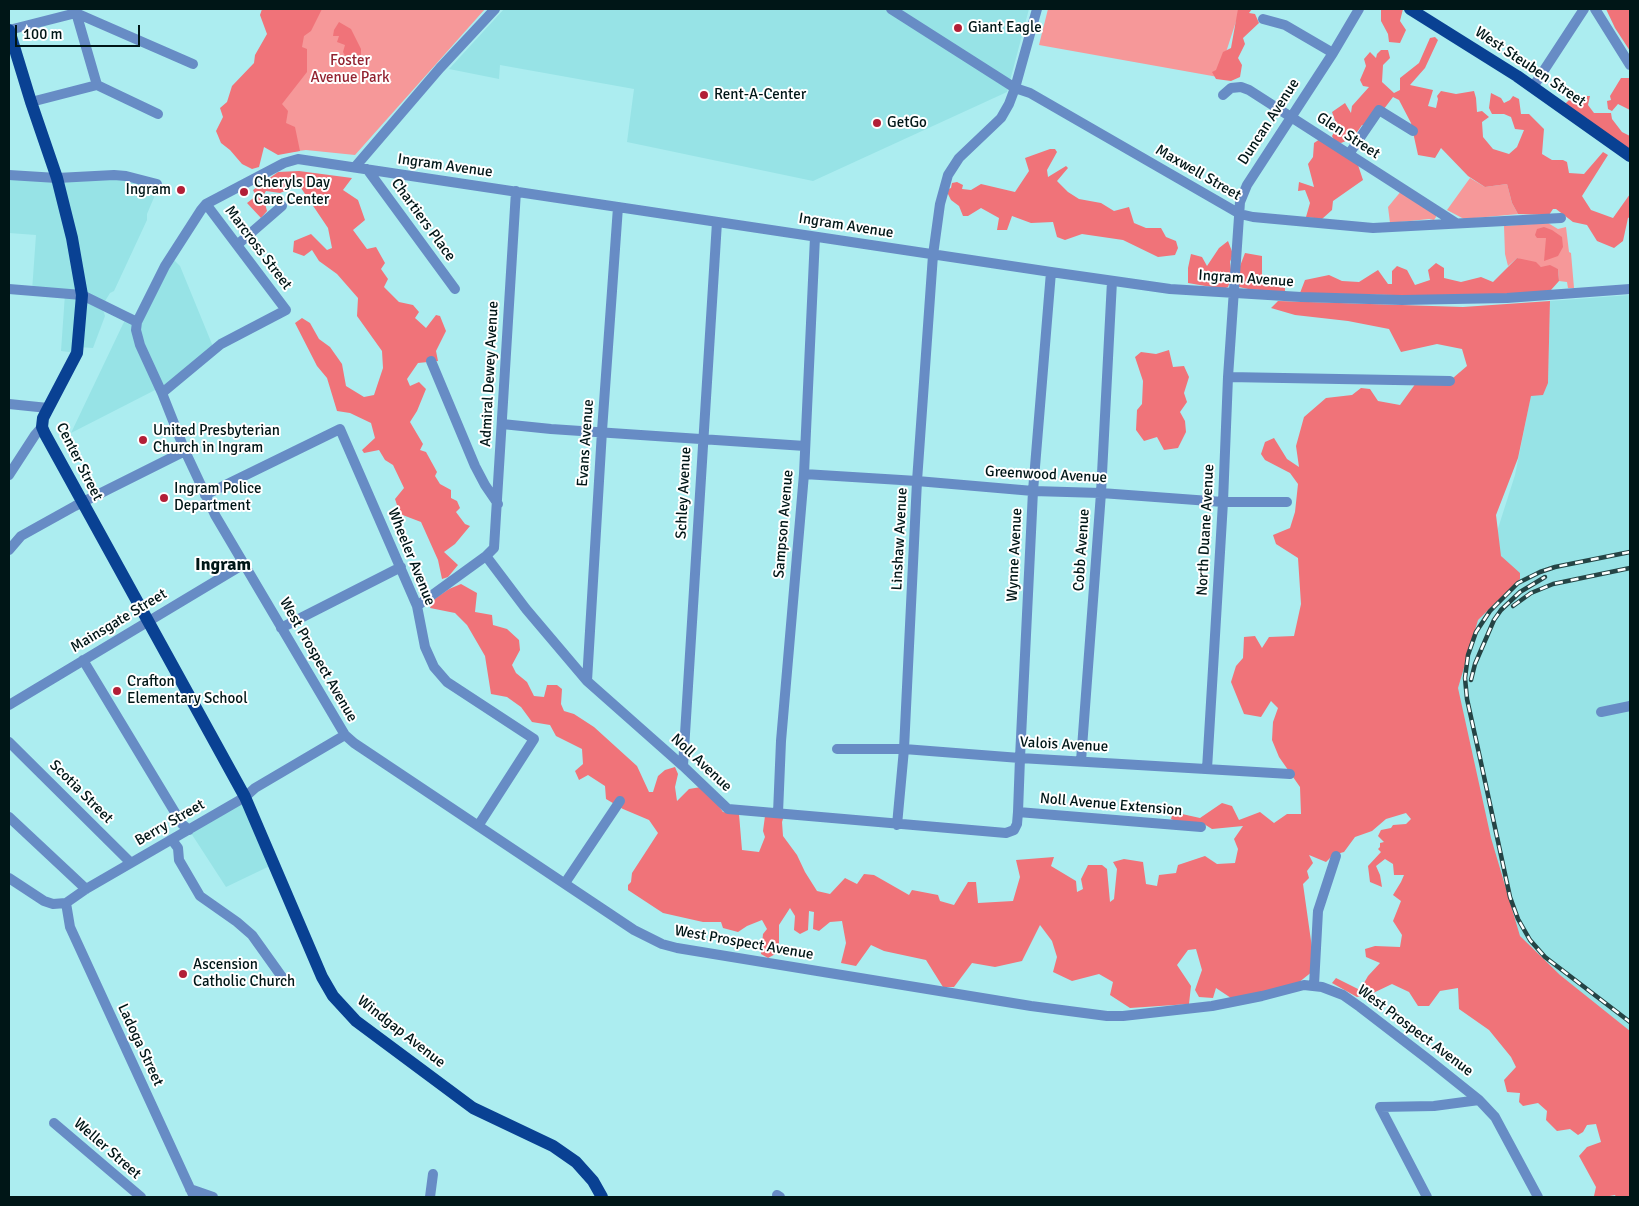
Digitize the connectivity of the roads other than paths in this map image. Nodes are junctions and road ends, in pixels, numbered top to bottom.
1 (495, 9) edge
2 (891, 9) edge
3 (1037, 9) edge
4 (1359, 9) edge
5 (1410, 9) edge
6 (1584, 9) edge
7 (1595, 9) edge
8 (75, 11) edge
9 (1263, 18) dead end
10 (9, 30) edge
11 (1333, 53) junction
12 (193, 64) dead end
13 (1630, 65) edge
14 (97, 85) junction
15 (1533, 87) junction
16 (1015, 88) junction
17 (1223, 95) dead end
18 (31, 102) junction
19 (158, 114) dead end
20 (1291, 117) junction
21 (1413, 131) dead end
22 (1349, 154) junction
23 (1630, 156) edge
24 (355, 167) junction
25 (367, 169) junction
26 (9, 175) edge
27 (57, 178) junction
28 (157, 184) dead end
29 (516, 191) junction
30 (206, 204) junction
31 (282, 206) dead end
32 (618, 207) junction
33 (1240, 214) junction
34 (1562, 218) dead end
35 (717, 222) junction
36 (1456, 223) junction
37 (816, 237) junction
38 (237, 245) junction
39 (933, 254) junction
40 (1051, 272) junction
41 (1112, 281) junction
42 (9, 289) edge
43 (455, 289) dead end
44 (1630, 290) edge
45 (1234, 293) junction
46 (82, 296) junction
47 (137, 322) junction
48 (431, 361) dead end
49 (1228, 377) junction
50 (1450, 381) dead end
51 (162, 393) junction
52 (9, 404) edge
53 (48, 408) junction
54 (502, 424) junction
55 (44, 431) junction
56 (602, 431) junction
57 (702, 439) junction
58 (805, 446) junction
59 (185, 451) junction
60 (804, 474) junction
61 (9, 475) edge
62 (917, 481) junction
63 (1034, 491) junction
64 (1101, 493) junction
65 (205, 495) junction
66 (1223, 502) junction
67 (1287, 502) dead end
68 (82, 503) junction
69 (498, 504) junction
70 (9, 550) edge
71 (486, 556) junction
72 (244, 564) junction
73 (401, 568) junction
74 (417, 606) junction
75 (148, 622) junction
76 (281, 628) junction
77 (83, 660) junction
78 (587, 681) junction
79 (9, 704) edge
80 (1630, 706) edge
81 (1601, 712) dead end
82 (345, 735) junction
83 (9, 742) edge
84 (837, 748) dead end
85 (904, 749) junction
86 (1020, 758) junction
87 (1082, 761) junction
88 (683, 766) junction
89 (1207, 769) junction
90 (1290, 774) dead end
91 (245, 797) junction
92 (620, 801) dead end
93 (1018, 812) junction
94 (778, 813) junction
95 (9, 817) edge
96 (897, 825) junction
97 (478, 826) junction
98 (1201, 827) dead end
99 (189, 830) junction
100 (1006, 833) joint
101 (172, 840) junction
102 (1336, 856) dead end
103 (131, 863) junction
104 (9, 878) edge
105 (565, 883) junction
106 (86, 889) junction
107 (66, 903) junction
108 (282, 978) dead end
109 (1314, 985) junction
110 (1478, 1100) junction
111 (54, 1123) dead end
112 (433, 1174) dead end
113 (192, 1193) edge
114 (141, 1197) edge
115 (213, 1197) edge
116 (430, 1197) edge
117 (602, 1197) edge
118 (1427, 1197) edge
119 (1538, 1197) edge

1 - 24 street
2 - 16 street, Maxwell Street
3 - 16 street, Linshaw Avenue
4 - 11 street, Duncan Avenue
5 - 15 main road, West Steuben Street
6 - 15 street
7 - 13 street
8 - 10 street
8 - 12 street
8 - 14 street
9 - 11 street
10 - 18 main road, Center Street
11 - 20 street, Duncan Avenue
14 - 18 street
14 - 19 street
15 - 23 main road, West Steuben Street
16 - 33 street, Maxwell Street
16 - 39 street, Linshaw Avenue
17 - 20 street, Glen Street
18 - 27 main road, Center Street
20 - 22 street, Glen Street
20 - 33 street, Duncan Avenue
21 - 22 street
22 - 36 street, Glen Street
24 - 25 street, Ingram Avenue
24 - 30 street, Ingram Avenue
25 - 29 street, Ingram Avenue
25 - 43 street, Chartiers Place
26 - 27 street
27 - 28 street
27 - 46 main road, Center Street
29 - 32 street, Ingram Avenue
29 - 54 street, Admiral Dewey Avenue
30 - 38 street, Marcross Street
30 - 47 street, Ingram Avenue
31 - 38 street
32 - 35 street, Ingram Avenue
32 - 56 street, Evans Avenue
33 - 36 street, Maxwell Street
33 - 45 street, Duncan Avenue
34 - 36 street, Maxwell Street
35 - 37 street, Ingram Avenue
35 - 57 street, Schley Avenue
37 - 39 street, Ingram Avenue
37 - 58 street, Sampson Avenue
38 - 51 street, Marcross Street
39 - 40 street, Ingram Avenue
39 - 62 street, Linshaw Avenue
40 - 41 street, Ingram Avenue
40 - 63 street, Wynne Avenue
41 - 45 street, Ingram Avenue
41 - 64 street, Cobb Avenue
42 - 46 street
44 - 45 street, Ingram Avenue
45 - 49 street, North Duane Avenue
46 - 47 street
46 - 53 main road, Center Street
47 - 51 street, West Prospect Avenue
48 - 69 street
49 - 50 street
49 - 66 street, North Duane Avenue
51 - 59 street, West Prospect Avenue
52 - 53 street
53 - 55 main road, Center Street
54 - 56 street
54 - 69 street, Admiral Dewey Avenue
55 - 61 street
55 - 68 main road, Center Street
56 - 57 street
56 - 78 street, Evans Avenue
57 - 58 street
57 - 88 street, Schley Avenue
58 - 60 street, Sampson Avenue
59 - 65 street, West Prospect Avenue
59 - 68 street
60 - 62 street, Greenwood Avenue
60 - 94 street, Sampson Avenue
62 - 63 street, Greenwood Avenue
62 - 85 street, Linshaw Avenue
63 - 64 street, Greenwood Avenue
63 - 86 street, Wynne Avenue
64 - 66 street, Greenwood Avenue
64 - 87 street, Cobb Avenue
65 - 72 street, West Prospect Avenue
65 - 73 street, Wheeler Avenue
66 - 67 street, Greenwood Avenue
66 - 89 street, North Duane Avenue
68 - 70 street
68 - 75 main road, Center Street
69 - 71 street, Admiral Dewey Avenue
71 - 74 street
71 - 78 street, Noll Avenue
72 - 75 street, Mainsgate Street
72 - 76 street, West Prospect Avenue
73 - 74 street, Wheeler Avenue
73 - 76 street
74 - 97 street, Wheeler Avenue
75 - 77 street, Mainsgate Street
75 - 91 main road, Center Street
76 - 82 street, West Prospect Avenue
77 - 79 street, Mainsgate Street
77 - 99 street
78 - 88 street, Noll Avenue
80 - 81 street
82 - 91 street, Berry Street
82 - 97 street, West Prospect Avenue
83 - 103 street, Scotia Street
84 - 85 street, Valois Avenue
85 - 86 street, Valois Avenue
85 - 96 street, Linshaw Avenue
86 - 87 street, Valois Avenue
86 - 93 street, Wynne Avenue
87 - 89 street, Valois Avenue
88 - 94 street, Noll Avenue
89 - 90 street, Valois Avenue
91 - 99 street, Berry Street
91 - 117 main road, Windgap Avenue
92 - 105 street
93 - 98 street, Noll Avenue Extension
93 - 100 street, Wynne Avenue
94 - 96 street, Noll Avenue
95 - 106 street
96 - 100 street, Noll Avenue
97 - 105 street, West Prospect Avenue
99 - 101 street, Berry Street
101 - 103 street, Berry Street
101 - 108 street
102 - 109 street
103 - 106 street, Berry Street
104 - 107 street
105 - 109 street, West Prospect Avenue
106 - 107 street, Berry Street
107 - 113 street, Ladoga Street
109 - 110 street, West Prospect Avenue
110 - 118 street
110 - 119 street, West Prospect Avenue
111 - 114 street, Weller Street
112 - 116 street
113 - 115 street

